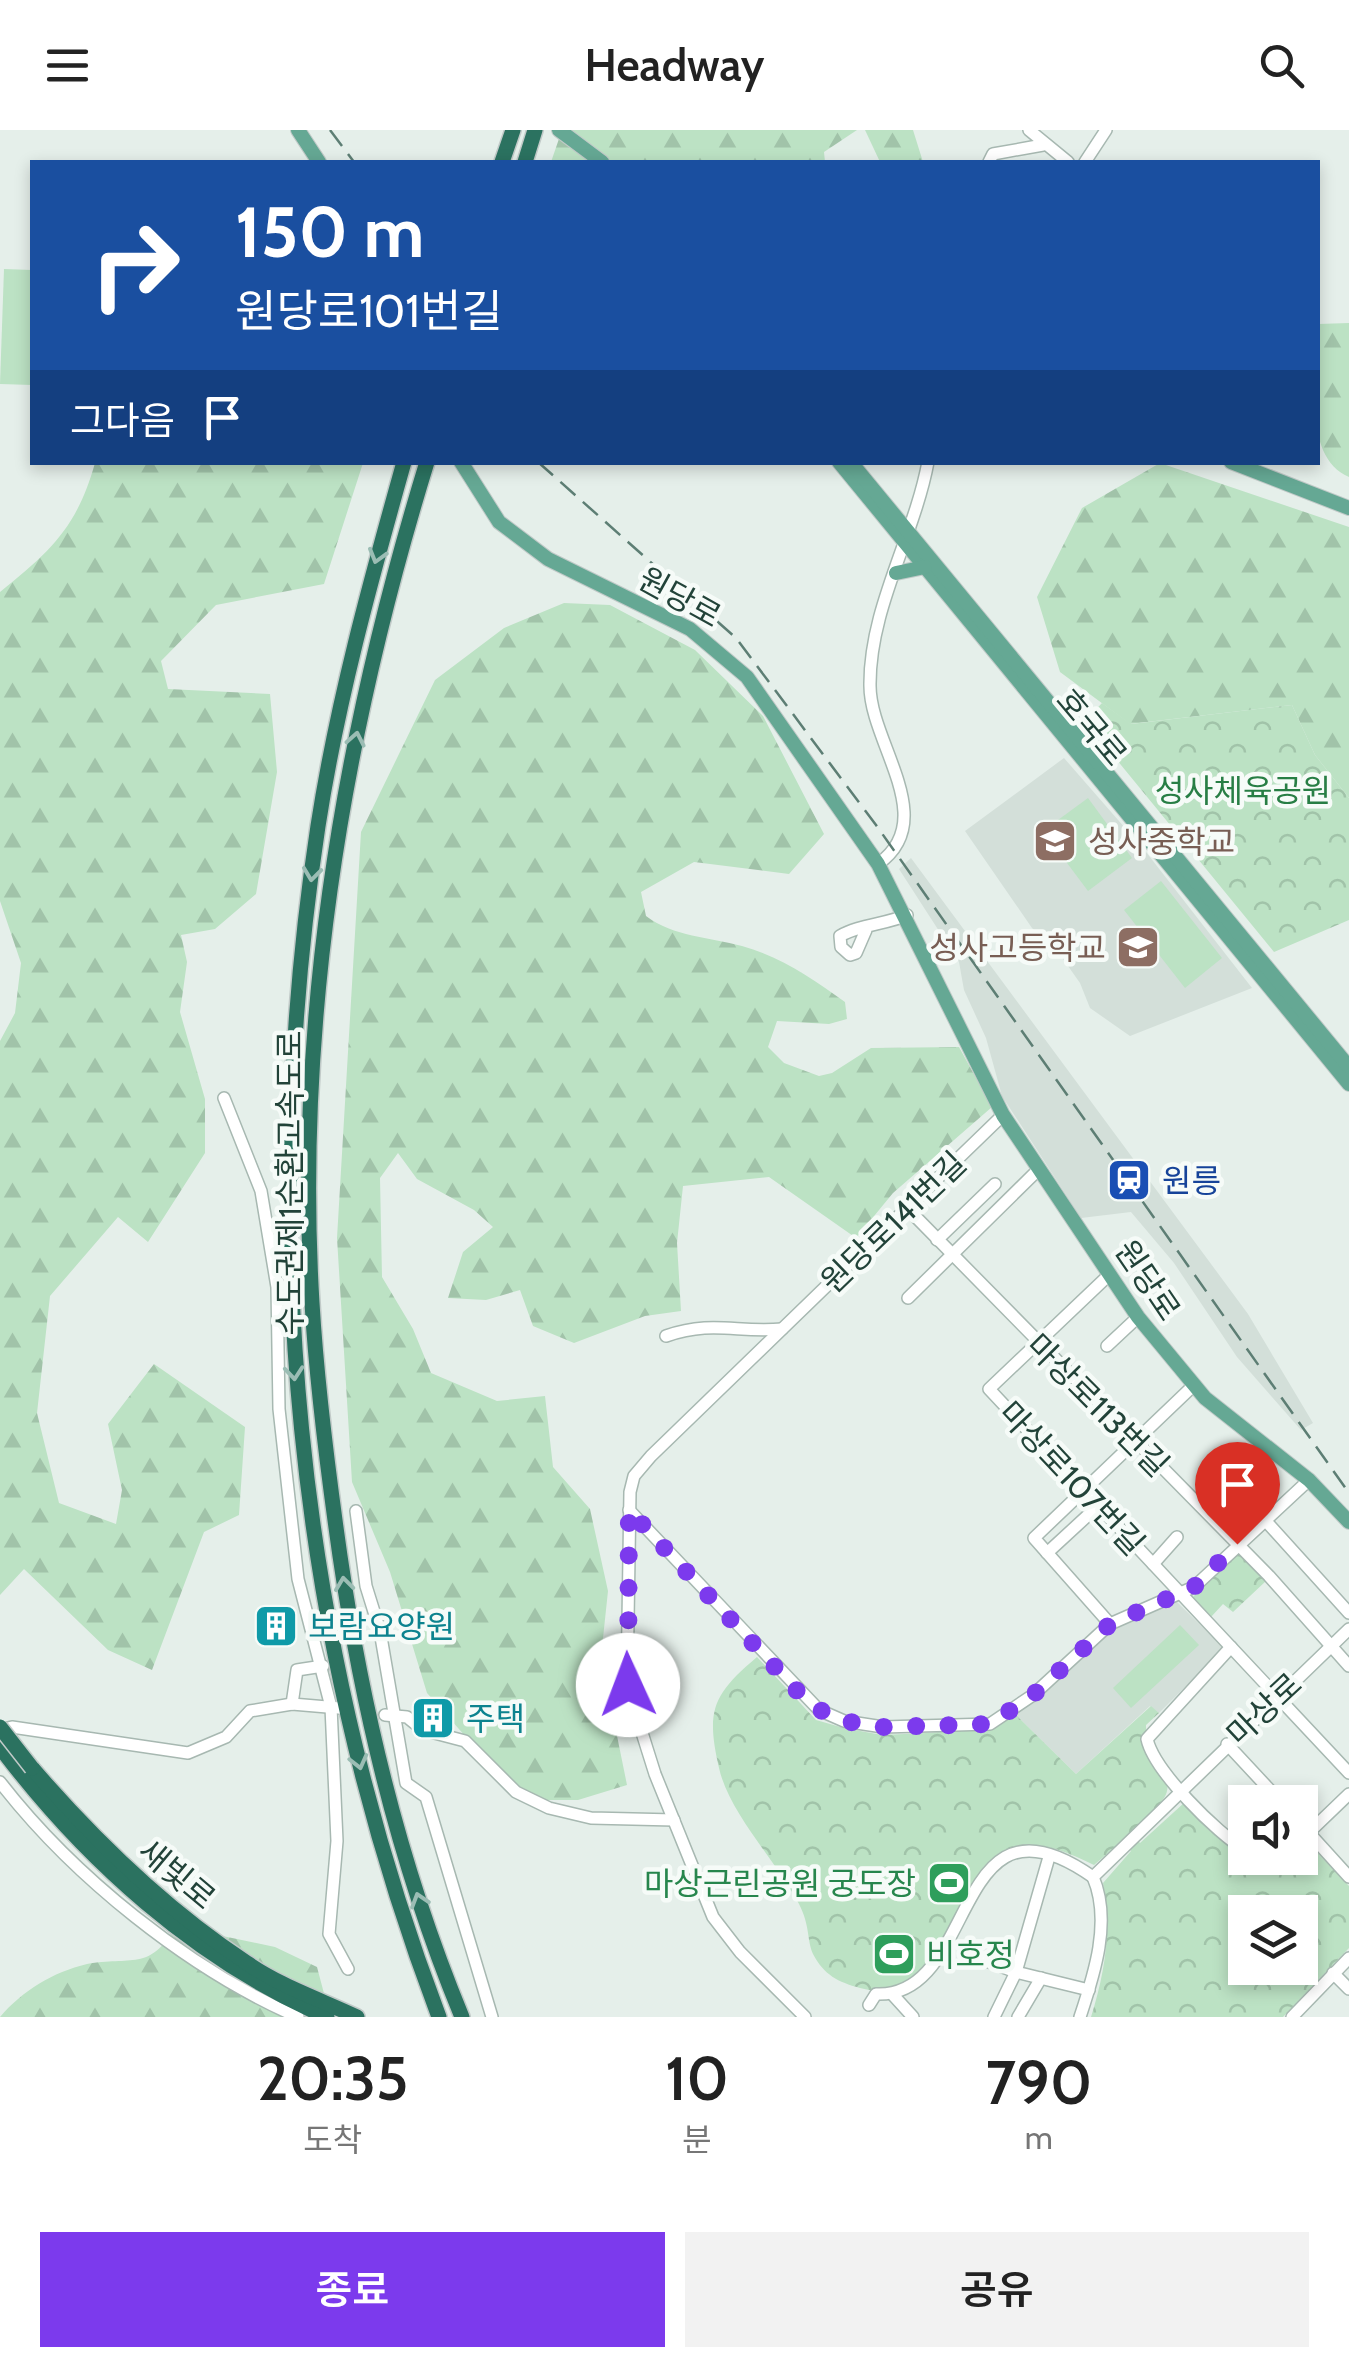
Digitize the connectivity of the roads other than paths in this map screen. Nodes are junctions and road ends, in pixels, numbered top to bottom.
1 (298, 130) edge
2 (513, 130) edge
3 (537, 130) edge
4 (550, 130) edge
5 (559, 130) edge
6 (1029, 130) edge
7 (1106, 130) edge
8 (1043, 144) junction
9 (527, 155) edge
10 (318, 160) edge
11 (503, 160) edge
12 (588, 160) edge
13 (599, 160) edge
14 (990, 160) edge
15 (1065, 160) edge
16 (1086, 160) edge
17 (403, 465) edge
18 (426, 465) edge
19 (463, 465) edge
20 (842, 465) edge
21 (853, 465) edge
22 (927, 465) edge
23 (1239, 465) edge
24 (1349, 508) edge
25 (908, 539) junction
26 (925, 567) junction
27 (896, 573) junction
28 (878, 864) junction
29 (907, 915) junction
30 (866, 930) dead end
31 (1349, 1067) edge
32 (1349, 1084) edge
33 (224, 1098) dead end
34 (1003, 1115) junction
35 (1039, 1168) junction
36 (995, 1184) dead end
37 (907, 1208) junction
38 (937, 1240) junction
39 (950, 1254) junction
40 (1110, 1274) junction
41 (908, 1298) dead end
42 (1138, 1317) junction
43 (782, 1329) junction
44 (666, 1336) dead end
45 (1036, 1344) junction
46 (1108, 1346) dead end
47 (1193, 1386) junction
48 (1135, 1441) junction
49 (1309, 1480) junction
50 (1083, 1490) junction
51 (1098, 1506) junction
52 (629, 1510) junction
53 (356, 1511) dead end
54 (1264, 1519) junction
55 (1349, 1522) edge
56 (1177, 1537) dead end
57 (1237, 1544) junction
58 (1047, 1553) junction
59 (1153, 1564) junction
60 (1180, 1594) junction
61 (1349, 1613) edge
62 (1349, 1620) edge
63 (1110, 1624) junction
64 (1349, 1633) edge
65 (1331, 1646) junction
66 (1231, 1647) junction
67 (324, 1666) junction
68 (1349, 1666) edge
69 (1277, 1697) junction
70 (292, 1704) junction
71 (334, 1708) junction
72 (388, 1715) junction
73 (0, 1729) edge
74 (1227, 1744) junction
75 (0, 1748) edge
76 (25, 1770) junction
77 (1349, 1773) edge
78 (0, 1782) edge
79 (1264, 1785) edge
80 (1181, 1790) junction
81 (1349, 1794) edge
82 (674, 1820) junction
83 (1318, 1820) edge
84 (1228, 1834) edge
85 (1318, 1846) edge
86 (1049, 1857) junction
87 (1349, 1876) edge
88 (1094, 1877) junction
89 (964, 1953) dead end
90 (1349, 1958) edge
91 (348, 1970) dead end
92 (1016, 1972) junction
93 (1333, 1973) junction
94 (1041, 1978) junction
95 (1089, 1990) junction
96 (1349, 1990) edge
97 (893, 1994) junction
98 (869, 2005) dead end
99 (438, 2015) edge
100 (298, 2017) edge
101 (326, 2017) edge
102 (357, 2017) edge
103 (462, 2017) edge
104 (492, 2017) edge
105 (805, 2017) edge
106 (913, 2017) edge
107 (994, 2017) edge
108 (1018, 2017) edge
109 (1080, 2017) edge
110 (1292, 2017) edge

1 - 10 main road
2 - 11 highway
3 - 9 highway
4 - 12 main road
5 - 13 main road
6 - 8 street
7 - 16 street
8 - 14 street
8 - 15 street
17 -> 99 highway, 수도권제1순환고속도로
103 -> 18 highway, 수도권제1순환고속도로
19 - 28 main road, 원당로
20 - 25 main road, 호국로
21 - 25 main road, 호국로
22 - 25 street
23 - 24 main road
25 - 26 main road, 호국로
25 - 27 street
25 - 31 main road, 호국로
26 - 27 main road
26 - 32 main road, 호국로
27 - 28 street
28 - 29 main road, 원당로
29 - 30 street
29 - 34 main road, 원당로
33 - 67 street
34 - 35 main road, 원당로
34 - 37 street, 원당로141번길
35 - 39 street
35 - 40 main road, 원당로
36 - 38 street
37 - 38 street, 마상로113번길
37 - 43 street, 원당로141번길
38 - 39 street, 마상로113번길
39 - 41 street
39 - 45 street, 마상로113번길
40 - 42 main road, 원당로
40 - 45 street
42 - 46 street
42 - 47 main road, 원당로
43 - 44 street
43 - 52 street, 원당로141번길
45 - 48 street, 마상로113번길
45 - 50 street, 마상로107번길
47 - 48 street
47 - 49 main road, 원당로
48 - 50 street
48 - 57 street, 마상로113번길
49 - 54 street
49 - 55 main road, 원당로
50 - 51 street, 마상로107번길
50 - 58 street
51 - 58 street
51 - 59 street, 마상로107번길
52 - 63 street
52 - 82 street, 원당로141번길
53 - 72 street
54 - 57 street
54 - 61 street
56 - 59 street
57 - 60 street
57 - 65 street, 마상로113번길
58 - 63 street
59 - 60 street, 마상로107번길
60 - 63 street
60 - 66 street, 마상로107번길
62 - 65 street
64 - 65 street, 마상로
65 - 68 street, 마상로113번길
65 - 69 street, 마상로
66 - 69 street, 마상로107번길
66 - 80 street, 마상로
67 - 70 street
67 - 71 street
69 - 74 street, 마상로
69 - 77 street, 마상로107번길
70 - 71 street
70 - 73 street
71 - 91 street
72 - 82 street
72 - 104 street
73 - 76 highway, 새빛로, bridge
74 - 79 street
74 - 80 street, 마상로
75 - 76 highway, 새빛로
76 - 101 highway, 새빛로
76 - 102 highway, 새빛로
78 - 100 street
80 - 84 street, 마상로
80 - 88 street, 마상로
81 - 83 street
82 - 105 street, 원당로141번길
85 - 87 street
86 - 88 street
86 - 92 street
86 - 97 street
88 - 95 street
89 - 92 street
90 - 93 street
92 - 94 street
92 - 107 street
93 - 96 street
93 - 110 street
94 - 95 street
94 - 108 street
95 - 109 street
97 - 98 street
97 - 106 street

